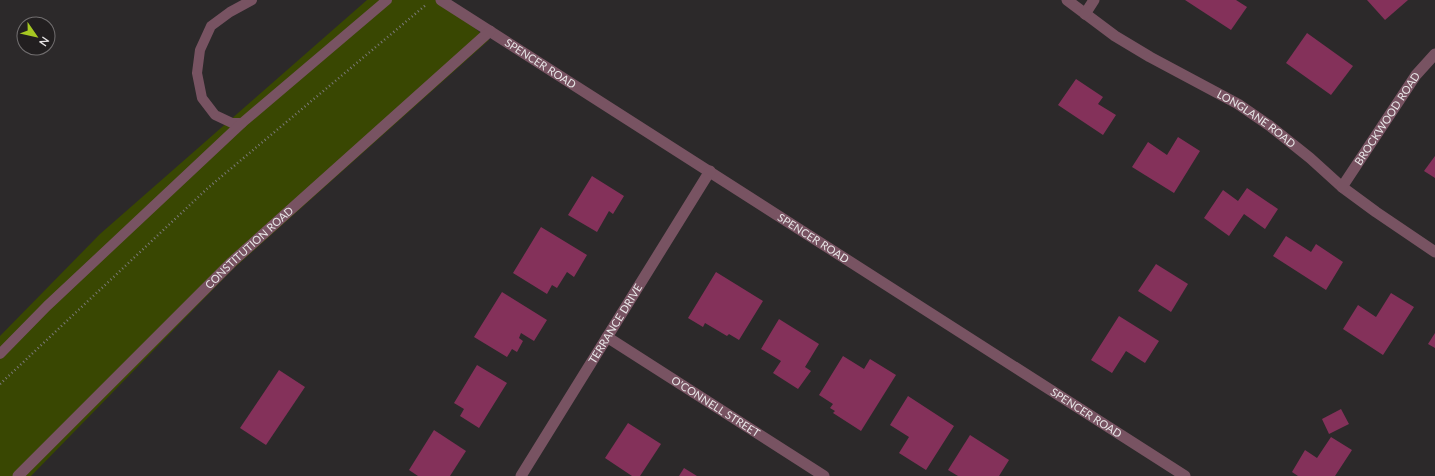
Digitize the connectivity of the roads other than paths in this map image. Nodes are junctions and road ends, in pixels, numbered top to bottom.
1 (252, 0) edge
2 (386, 0) edge
3 (441, 0) edge
4 (1067, 0) edge
5 (1094, 0) edge
6 (1085, 14) junction
7 (490, 31) junction
8 (1435, 54) edge
9 (242, 123) junction
10 (710, 171) junction
11 (1342, 187) junction
12 (1435, 252) edge
13 (607, 337) junction
14 (0, 354) edge
15 (18, 476) edge
16 (521, 476) edge
17 (824, 476) edge
18 (1185, 476) edge

1 - 9 lane
2 - 9 lane
3 - 7 street, SPENCER ROAD
4 - 6 street, LONGLANE ROAD
5 - 6 street
6 - 11 street, LONGLANE ROAD
7 - 10 street, SPENCER ROAD
7 - 15 street, CONSTITUTION ROAD
8 - 11 street, BROCKWOOD ROAD
9 - 14 lane
10 - 13 street, TERRANCE DRIVE
10 - 18 street, SPENCER ROAD
11 - 12 street, LONGLANE ROAD
13 - 16 street, TERRANCE DRIVE
13 - 17 street, O'CONNELL STREET

